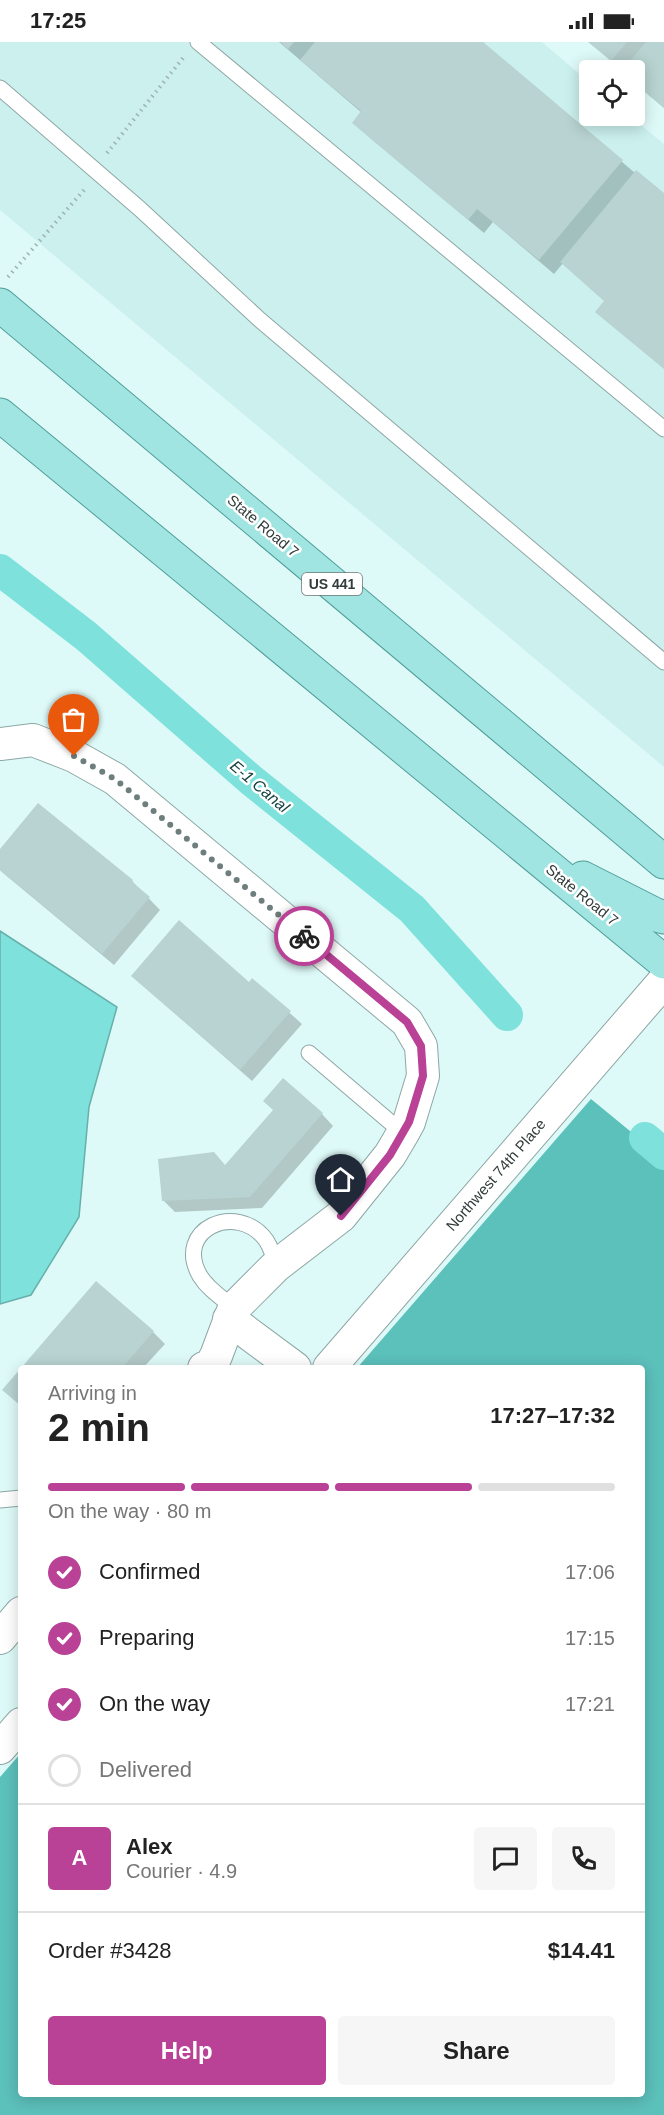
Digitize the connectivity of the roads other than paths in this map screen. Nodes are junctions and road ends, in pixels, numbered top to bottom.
1 (198, 42) edge
2 (0, 88) edge
3 (0, 305) edge
4 (0, 415) edge
5 (664, 429) edge
6 (664, 662) edge
7 (0, 744) edge
8 (525, 848) junction
9 (664, 862) edge
10 (664, 917) edge
11 (664, 962) edge
12 (664, 981) edge
13 (309, 1053) dead end
14 (403, 1133) junction
15 (276, 1266) junction
16 (232, 1313) junction
17 (214, 1365) edge
18 (292, 1365) edge
19 (332, 1365) edge
20 (18, 1498) edge
21 (0, 1500) edge
22 (18, 1617) edge
23 (0, 1638) edge
24 (18, 1727) edge
25 (0, 1748) edge

1 - 5 lane
2 - 6 lane
3 - 9 main road, State Road 7 / US 441
4 - 8 main road, State Road 7
7 - 14 street
8 - 10 main road
8 - 11 main road, State Road 7
12 - 19 street, Northwest 74th Place
13 - 14 lane
14 - 15 street
15 - 16 street
15 - 16 lane
16 - 17 street
16 - 18 street
20 - 21 lane
22 - 23 street
24 - 25 street

